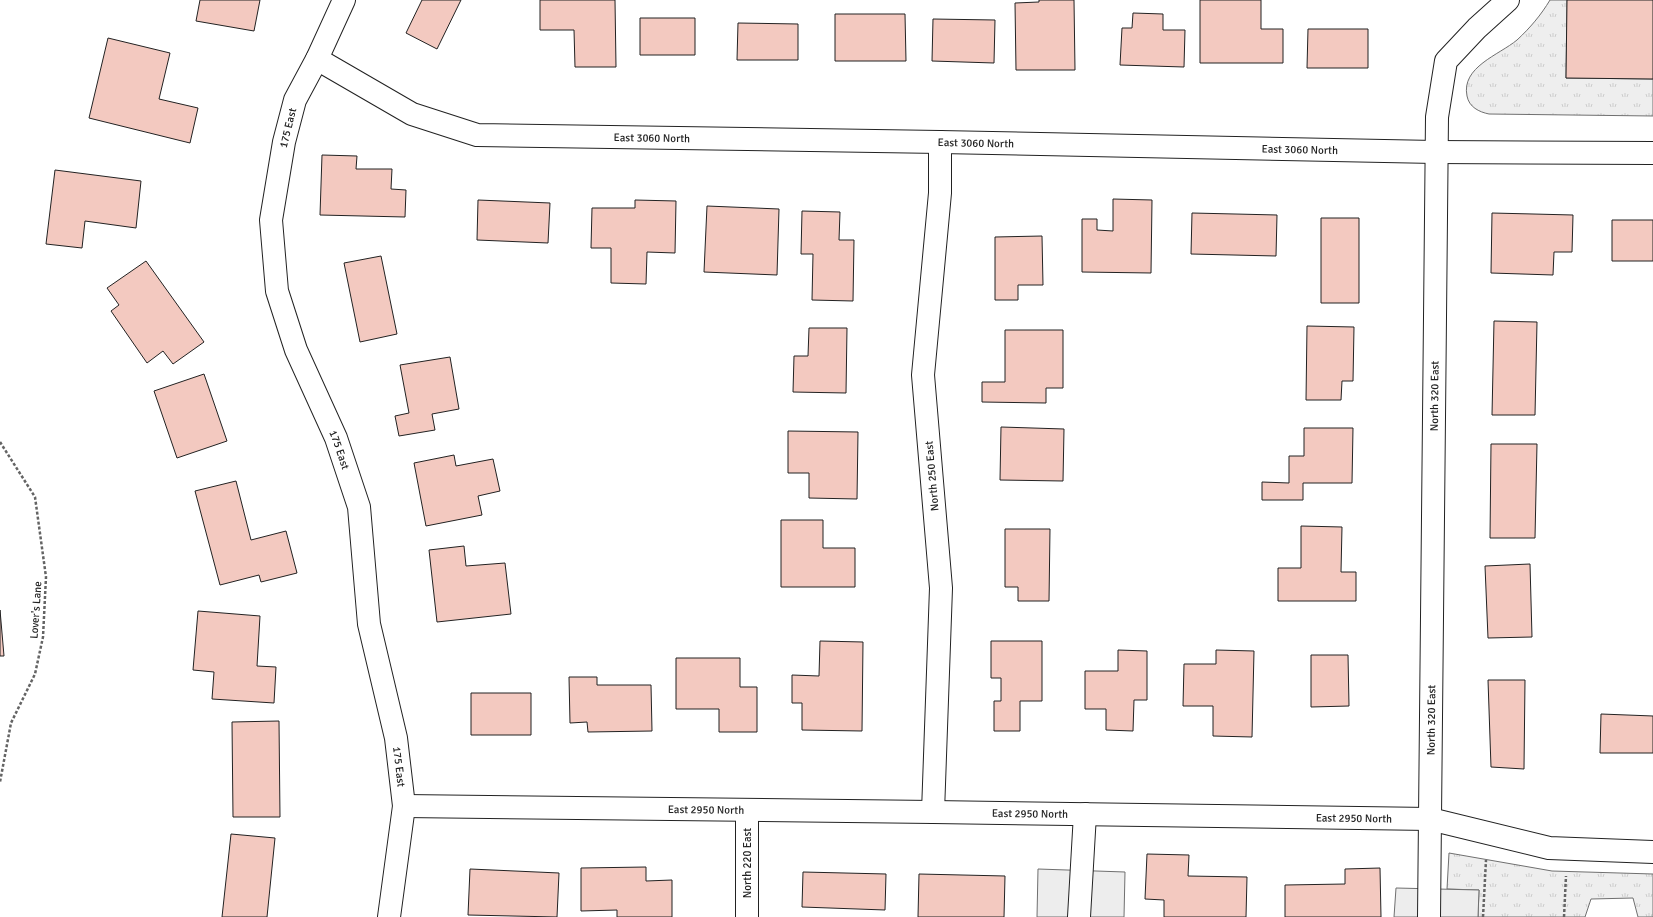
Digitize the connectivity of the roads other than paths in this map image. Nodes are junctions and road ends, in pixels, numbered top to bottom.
1 (344, 0) edge
2 (1508, 0) edge
3 (317, 59) junction
4 (940, 142) junction
5 (1435, 152) junction
6 (1653, 153) edge
7 (404, 806) junction
8 (747, 810) junction
9 (933, 812) junction
10 (1085, 814) junction
11 (1430, 820) junction
12 (1653, 852) edge
13 (389, 917) edge
14 (747, 917) edge
15 (1079, 917) edge
16 (1429, 917) edge

1 - 3 street, 175 East
2 - 5 street, North 320 East
3 - 4 street, East 3060 North
3 - 7 street, 175 East
4 - 5 street, East 3060 North
4 - 9 street, North 250 East
5 - 6 street, East 3060 North
5 - 11 street, North 320 East
7 - 8 street, East 2950 North
7 - 13 street, 175 East
8 - 9 street, East 2950 North
8 - 14 street, North 220 East
9 - 10 street, East 2950 North
10 - 11 street, East 2950 North
10 - 15 street
11 - 12 street, East 2950 North
11 - 16 street, North 320 East

